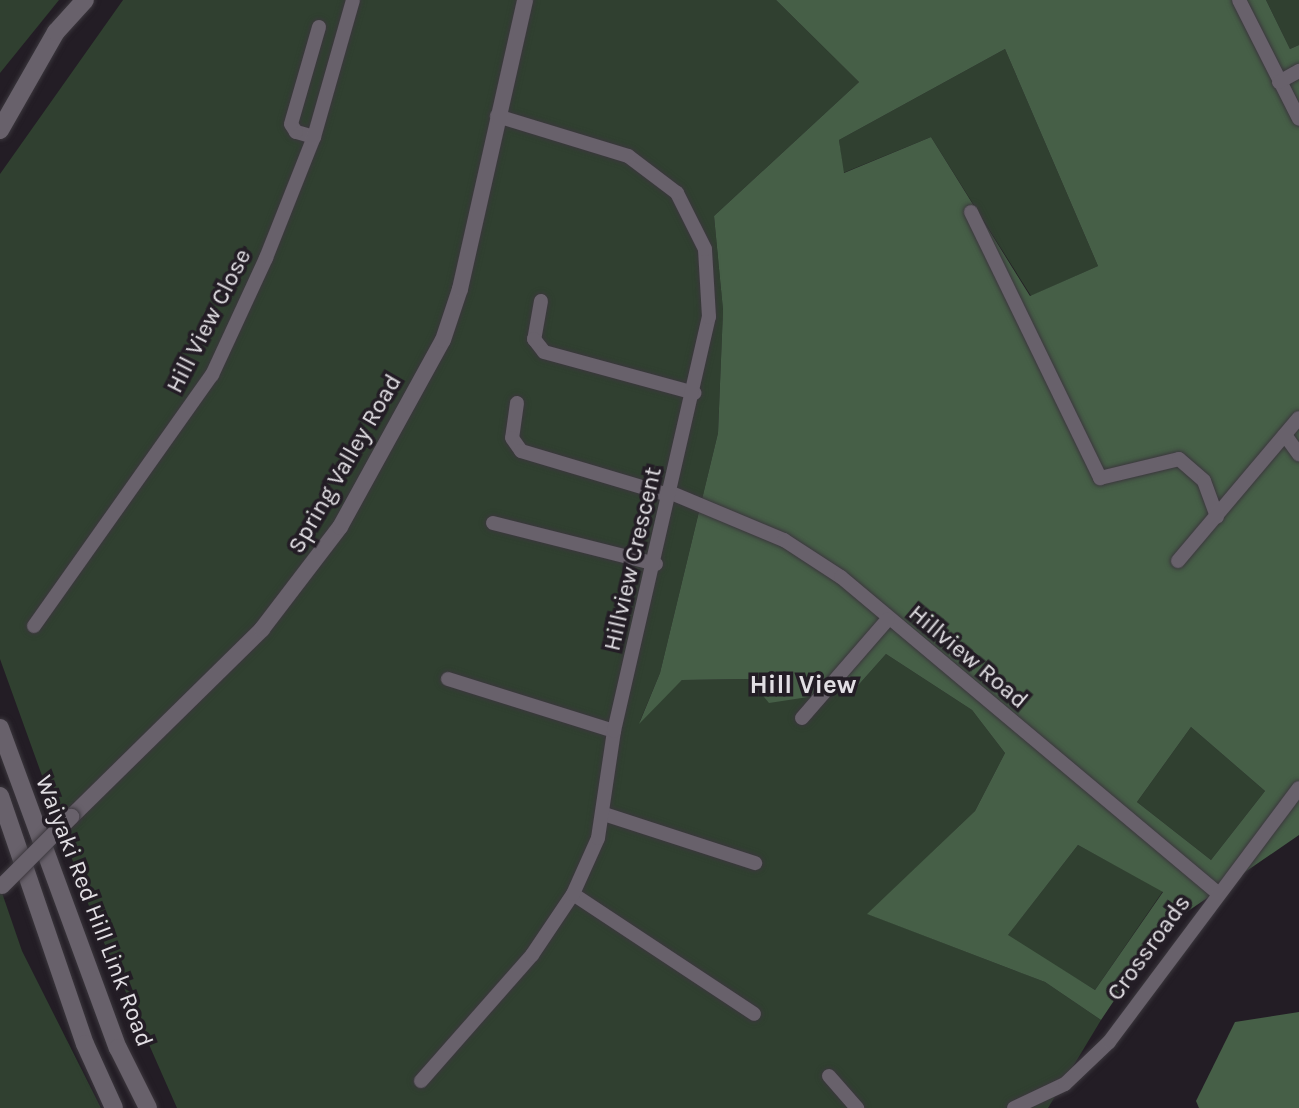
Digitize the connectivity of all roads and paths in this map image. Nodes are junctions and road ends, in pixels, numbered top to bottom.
1 (85, 0) edge
2 (353, 0) edge
3 (525, 0) edge
4 (1239, 0) edge
5 (319, 27) dead end
6 (1299, 71) edge
7 (1279, 82) junction
8 (497, 116) junction
9 (1299, 119) edge
10 (0, 130) edge
11 (314, 137) junction
12 (971, 212) dead end
13 (541, 301) dead end
14 (695, 393) junction
15 (517, 403) dead end
16 (1299, 418) edge
17 (1285, 435) junction
18 (1299, 454) edge
19 (669, 494) junction
20 (1217, 517) junction
21 (493, 523) dead end
22 (1178, 561) dead end
23 (656, 564) junction
24 (888, 619) junction
25 (34, 626) dead end
26 (448, 679) dead end
27 (802, 718) dead end
28 (0, 728) edge
29 (614, 731) junction
30 (1299, 788) edge
31 (0, 796) edge
32 (604, 814) junction
33 (755, 863) dead end
34 (1, 888) edge
35 (1216, 892) junction
36 (573, 894) junction
37 (754, 1014) dead end
38 (829, 1076) dead end
39 (421, 1081) dead end
40 (114, 1108) edge
41 (148, 1108) edge
42 (857, 1108) edge
43 (1014, 1108) edge

1 - 10 main road
2 - 11 street, Hill View Close
3 - 8 street, Spring Valley Road
4 - 7 street
5 - 11 street
6 - 7 street
7 - 9 street
8 - 14 street, Hillview Crescent
8 - 34 street, Spring Valley Road, bridge
11 - 25 street, Hill View Close
12 - 20 street
13 - 14 street
14 - 19 street, Hillview Crescent
15 - 19 street, Hillview Road
16 - 17 street
17 - 18 street
17 - 20 street
19 - 23 street, Hillview Crescent
19 - 24 street, Hillview Road
20 - 22 street
21 - 23 street
23 - 29 street, Hillview Crescent
24 - 27 street
24 - 35 street, Hillview Road
26 - 29 street
28 - 41 main road, Waiyaki Red Hill Link Road
29 - 32 street, Hillview Crescent
30 - 35 street, Crossroads
31 - 40 main road, Waiyaki Red Hill Link Road
32 - 33 street
32 - 36 street, Hillview Crescent
35 - 43 street, Crossroads
36 - 37 street
36 - 39 street, Hillview Crescent
38 - 42 street

